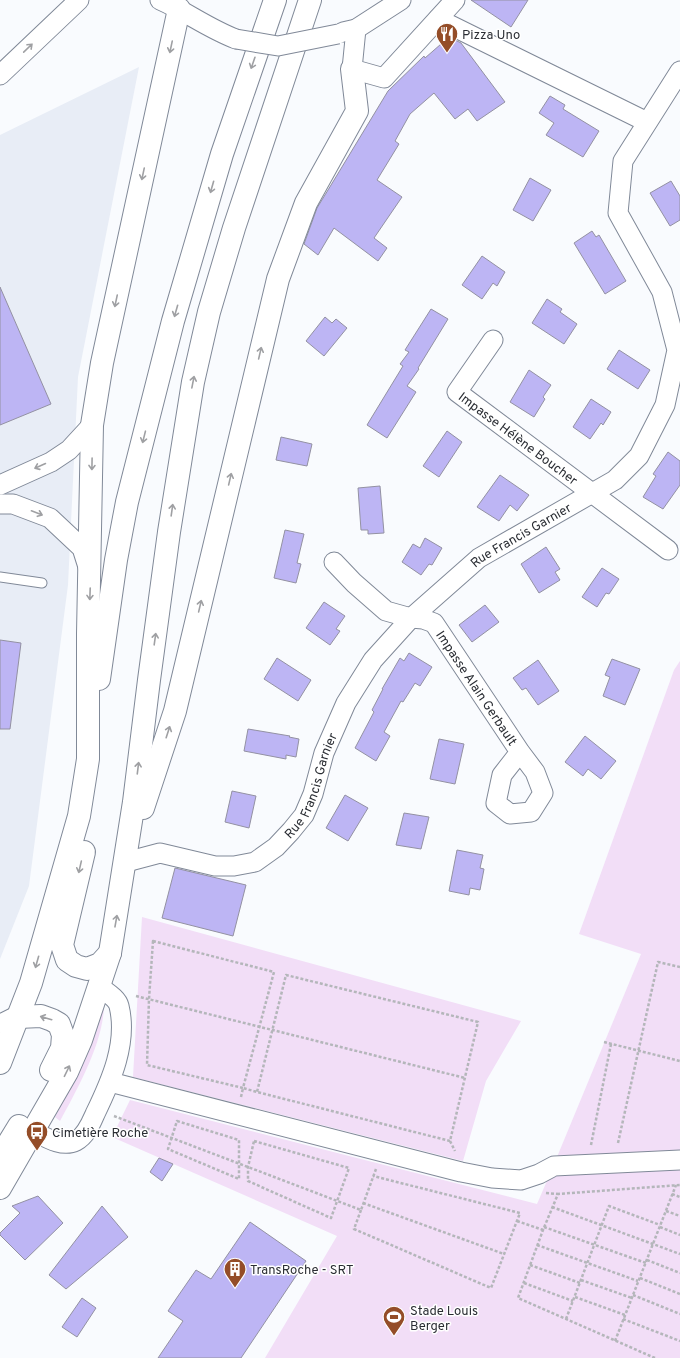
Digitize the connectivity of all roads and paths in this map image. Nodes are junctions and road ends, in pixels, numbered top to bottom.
1 (79, 0) edge
2 (275, 0) edge
3 (310, 0) edge
4 (401, 0) edge
5 (455, 0) edge
6 (173, 3) edge
7 (438, 19) junction
8 (356, 29) junction
9 (352, 69) junction
10 (680, 71) edge
11 (0, 75) edge
12 (647, 122) junction
13 (492, 340) dead end
14 (92, 425) junction
15 (0, 485) edge
16 (592, 493) junction
17 (0, 504) edge
18 (668, 550) dead end
19 (334, 562) dead end
20 (90, 573) junction
21 (0, 577) edge
22 (42, 583) dead end
23 (411, 618) junction
24 (520, 752) dead end
25 (88, 753) junction
26 (126, 862) junction
27 (110, 953) junction
28 (680, 967) edge
29 (100, 987) junction
30 (149, 999) junction
31 (119, 1004) junction
32 (6, 1023) edge
33 (259, 1028) junction
34 (272, 1030) junction
35 (604, 1042) dead end
36 (611, 1044) junction
37 (638, 1050) junction
38 (680, 1061) edge
39 (0, 1064) edge
40 (465, 1078) junction
41 (110, 1082) junction
42 (243, 1088) junction
43 (257, 1092) junction
44 (97, 1110) junction
45 (33, 1131) junction
46 (171, 1137) junction
47 (590, 1150) dead end
48 (616, 1150) dead end
49 (382, 1152) junction
50 (0, 1158) edge
51 (680, 1160) edge
52 (240, 1164) junction
53 (248, 1167) junction
54 (373, 1176) junction
55 (676, 1185) junction
56 (680, 1185) edge
57 (0, 1188) edge
58 (672, 1194) junction
59 (680, 1197) edge
60 (338, 1201) junction
61 (363, 1203) junction
62 (552, 1207) junction
63 (361, 1210) junction
64 (666, 1211) junction
65 (680, 1216) edge
66 (517, 1221) junction
67 (602, 1225) junction
68 (660, 1226) junction
69 (543, 1228) junction
70 (680, 1235) edge
71 (594, 1244) junction
72 (653, 1244) junction
73 (537, 1246) junction
74 (504, 1254) junction
75 (680, 1254) edge
76 (646, 1261) junction
77 (588, 1263) junction
78 (530, 1265) junction
79 (680, 1273) edge
80 (639, 1280) junction
81 (580, 1281) junction
82 (524, 1283) junction
83 (680, 1294) edge
84 (632, 1296) junction
85 (575, 1297) junction
86 (573, 1301) junction
87 (680, 1314) edge
88 (625, 1315) junction
89 (566, 1319) junction
90 (624, 1319) junction
91 (615, 1341) junction
92 (680, 1341) edge
93 (655, 1358) edge

11 -> 1 street
2 -> 25 main road
26 -> 3 main road
4 - 8 street
5 - 7 street
6 - 8 street, bridge
6 -> 14 main road
7 - 9 street
7 - 12 street
8 - 9 street
26 -> 9 main road
10 - 12 street, Rue Francis Garnier
12 - 16 street, Rue Francis Garnier
13 - 16 street, Impasse Hélène Boucher
14 -> 15 street
14 -> 20 main road
16 - 18 street
16 - 23 street, Rue Francis Garnier
17 -> 20 street
19 - 23 street, Impasse Alain Gerbault
20 -> 25 main road
21 - 22 lane
23 - 24 street, Impasse Alain Gerbault
23 - 26 street, Rue Francis Garnier
25 -> 27 main road
25 -> 32 main road
27 -> 26 main road
27 - 29 main road
28 - 37 path
29 - 31 street
45 -> 29 main road
30 - 31 path
30 - 33 path
30 - 33 path
30 - 42 path
31 - 41 street
32 - 39 main road
50 -> 32 main road
33 - 34 path
33 - 42 path
34 - 40 path
34 - 40 path
34 - 43 path
35 - 36 path
36 - 37 path
36 - 47 path
37 - 38 path
37 - 48 path
40 - 43 path
41 - 44 street
41 - 49 street
42 - 43 path
44 - 45 street
44 - 46 path
45 - 57 main road
46 - 52 path
46 - 52 path
46 - 52 path
49 - 51 street
49 - 54 path
52 - 53 path
53 - 60 path
53 - 60 path
53 - 60 path
54 - 61 path
54 - 66 path
55 - 56 path
55 - 58 path
55 - 62 path
58 - 59 path
58 - 64 path
60 - 63 path
61 - 63 path
61 - 74 path
62 - 67 path
62 - 69 path
63 - 74 path
64 - 65 path
64 - 68 path
66 - 69 path
66 - 74 path
67 - 68 path
67 - 71 path
67 - 72 path
68 - 70 path
68 - 72 path
69 - 71 path
69 - 73 path
71 - 76 path
71 - 77 path
72 - 75 path
72 - 76 path
73 - 77 path
73 - 78 path
76 - 79 path
76 - 80 path
77 - 80 path
77 - 81 path
78 - 81 path
78 - 82 path
80 - 83 path
80 - 84 path
81 - 84 path
81 - 85 path
82 - 86 path
82 - 89 path
84 - 87 path
84 - 88 path
85 - 86 path
85 - 88 path
86 - 89 path
88 - 90 path
89 - 91 path
90 - 91 path
90 - 92 path
91 - 93 path

